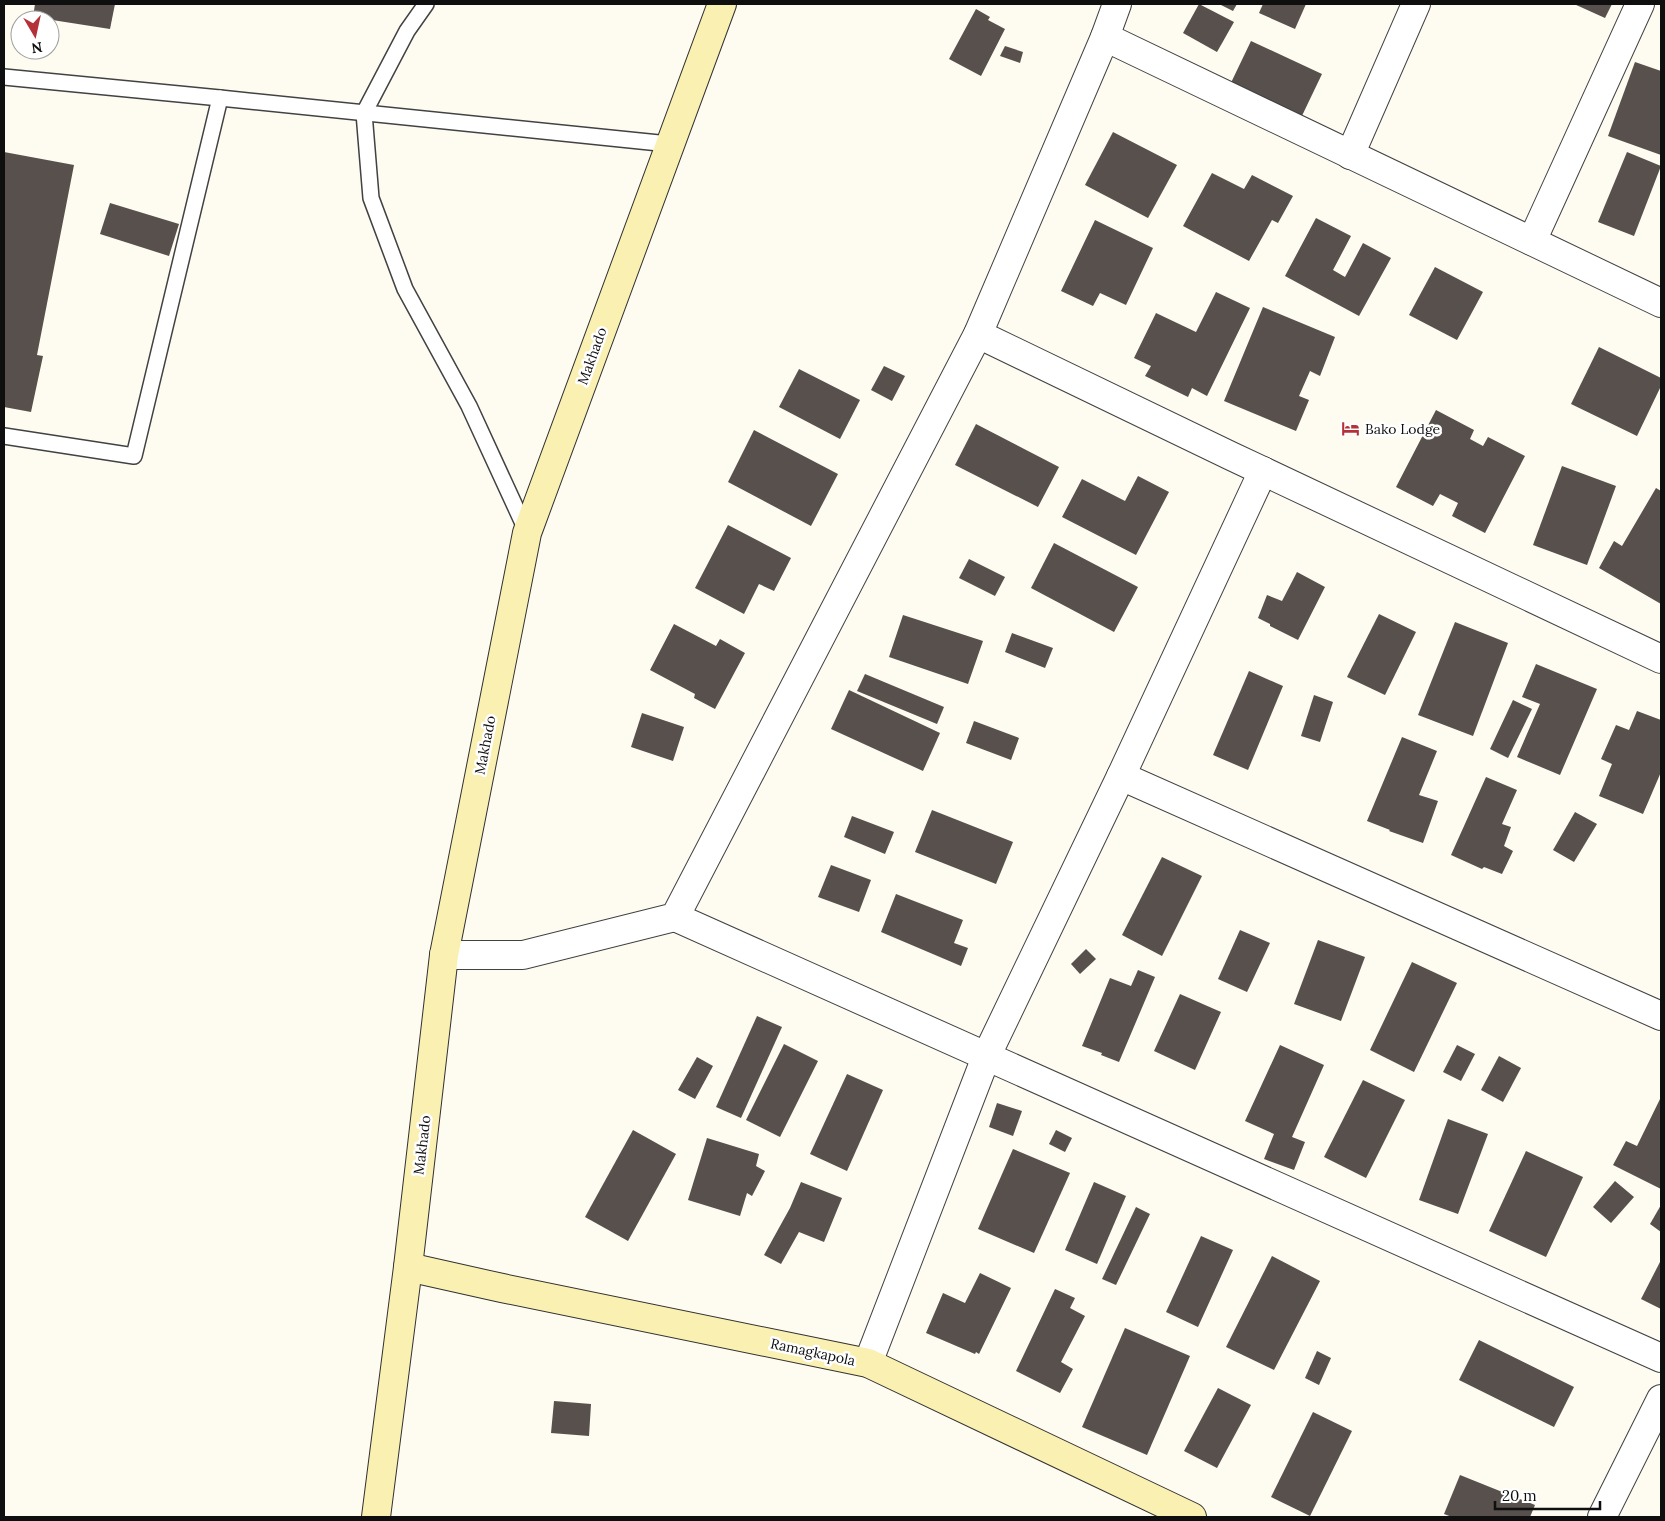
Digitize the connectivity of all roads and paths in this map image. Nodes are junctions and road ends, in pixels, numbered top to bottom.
1 (426, 4) edge
2 (722, 4) edge
3 (1117, 4) edge
4 (1416, 4) edge
5 (1640, 4) edge
6 (1105, 37) junction
7 (4, 77) edge
8 (220, 98) junction
9 (364, 113) junction
10 (669, 144) junction
11 (1350, 155) junction
12 (1532, 241) junction
13 (1661, 303) edge
14 (978, 334) junction
15 (4, 436) edge
16 (1263, 471) junction
17 (528, 533) junction
18 (1661, 659) edge
19 (1121, 776) junction
20 (674, 917) junction
21 (444, 954) junction
22 (1661, 1016) edge
23 (986, 1057) junction
24 (408, 1267) junction
25 (1661, 1358) edge
26 (868, 1363) junction
27 (1661, 1399) edge
28 (376, 1517) edge
29 (1192, 1517) edge
30 (1602, 1517) edge

1 - 9 lane
2 - 10 street, Makhado
3 - 6 street
4 - 11 street
5 - 12 street
6 - 11 street
6 - 14 street
7 - 8 lane
8 - 9 lane
8 - 15 lane
9 - 10 lane
9 - 17 lane
10 - 17 street, Makhado
11 - 12 street
12 - 13 street
14 - 16 street
14 - 20 street
16 - 18 street
16 - 19 street
17 - 21 street, Makhado
19 - 22 street
19 - 23 street
20 - 21 street
20 - 23 street
21 - 24 street, Makhado
23 - 25 street
23 - 26 street
24 - 26 street, Ramagkapola
24 - 28 street, Makhado
26 - 29 street, Ramagkapola
27 - 30 street

